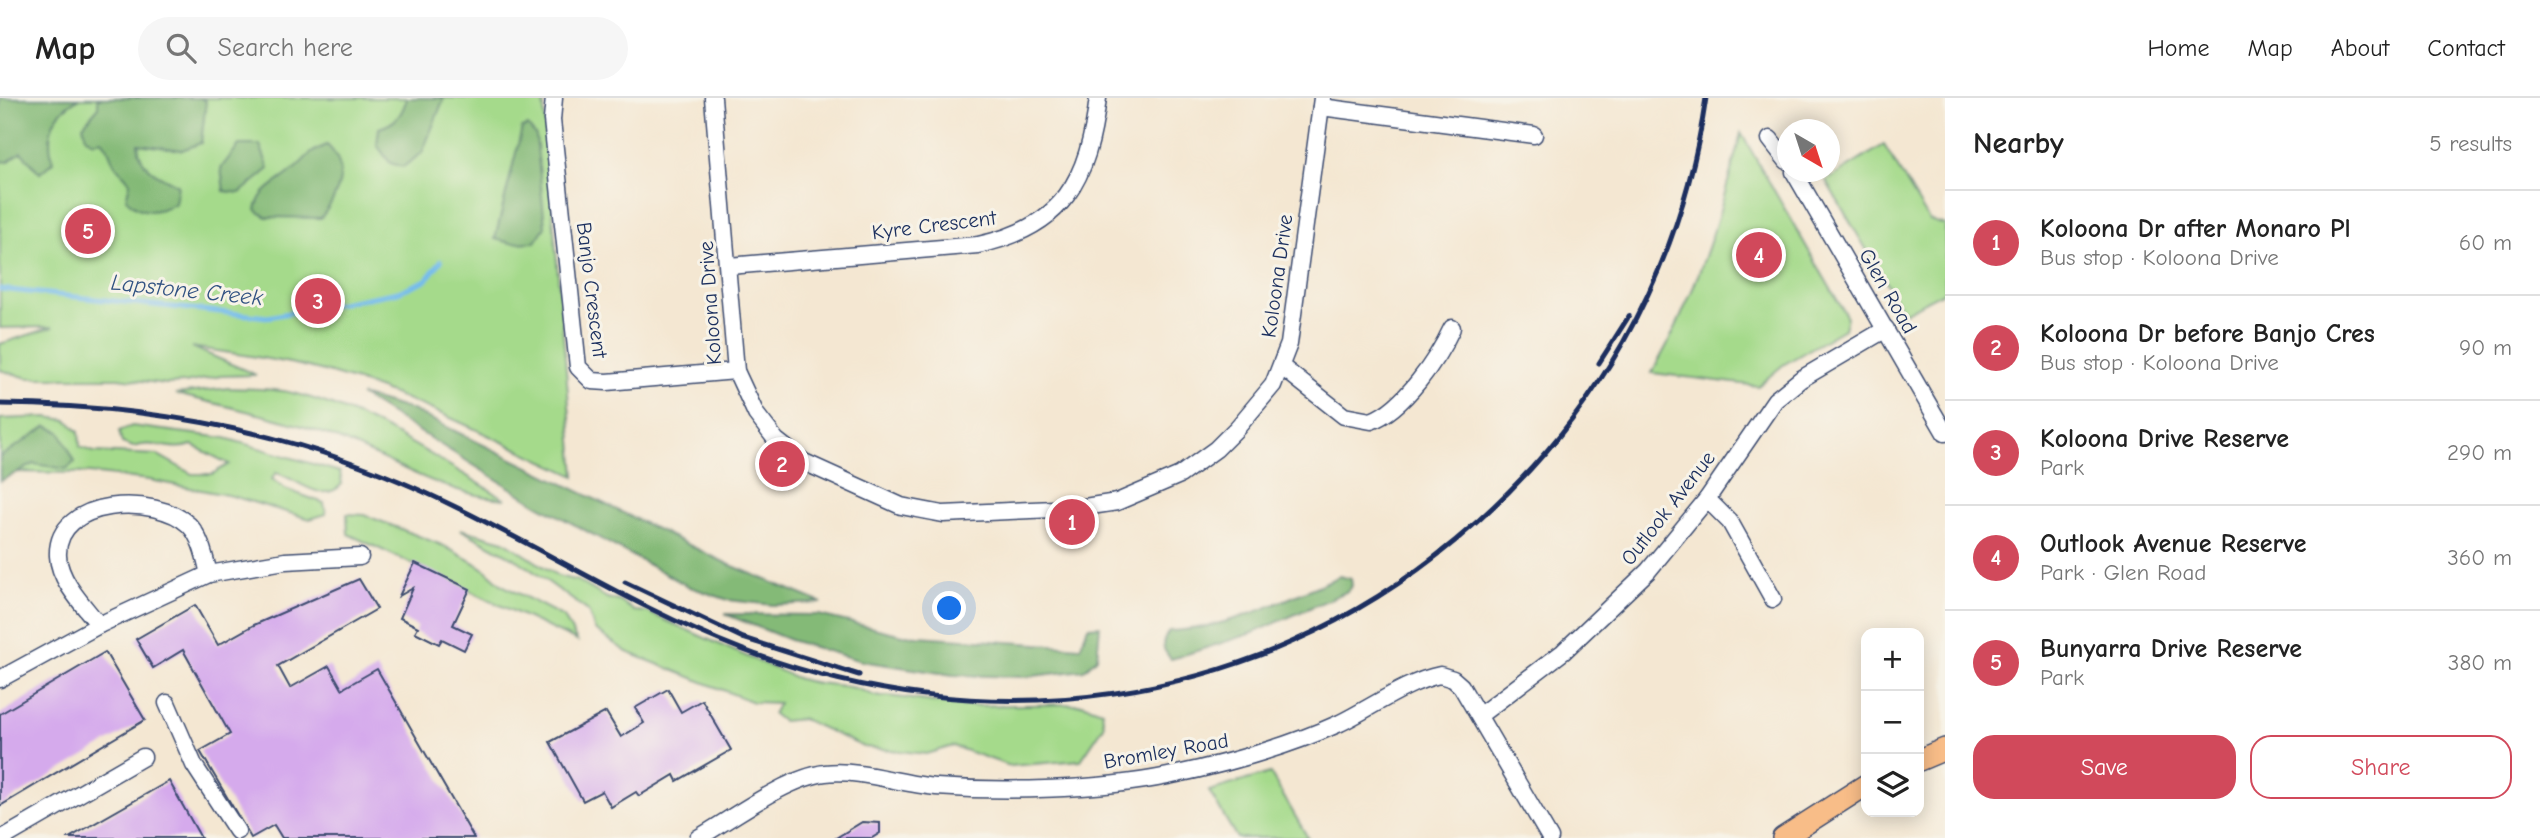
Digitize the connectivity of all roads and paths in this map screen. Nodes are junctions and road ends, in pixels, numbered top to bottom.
1 (554, 98) edge
2 (713, 98) edge
3 (1098, 98) edge
4 (1322, 103) edge
5 (1534, 135) dead end
6 (1770, 139) dead end
7 (1777, 148) edge
8 (1800, 182) edge
9 (729, 266) junction
10 (1452, 328) dead end
11 (1886, 329) junction
12 (1282, 367) junction
13 (736, 371) junction
14 (1945, 433) edge
15 (1707, 499) junction
16 (360, 557) dead end
17 (209, 574) junction
18 (1773, 599) dead end
19 (99, 625) junction
20 (0, 678) edge
21 (167, 703) dead end
22 (1480, 715) junction
23 (1945, 749) edge
24 (143, 757) dead end
25 (1924, 758) edge
26 (1861, 788) edge
27 (235, 836) edge
28 (3, 838) edge
29 (698, 838) edge
30 (1550, 838) edge
31 (1783, 838) edge

1 - 13 street, Banjo Crescent
2 - 9 street, Koloona Drive
3 - 9 street, Kyre Crescent
4 - 5 street
4 - 12 street, Koloona Drive
6 - 7 street
8 - 11 street, Glen Road
9 - 13 street, Koloona Drive
10 - 12 street
11 - 14 street, Glen Road
11 - 15 street, Outlook Avenue
12 - 13 street, Koloona Drive
15 - 18 street
15 - 22 street, Outlook Avenue
16 - 17 street
17 - 19 street
17 - 19 street
19 - 20 street
21 - 27 street
22 - 29 street, Bromley Road
22 - 30 street, Bromley Road
23 - 25 main road
24 - 28 street
26 - 31 main road

